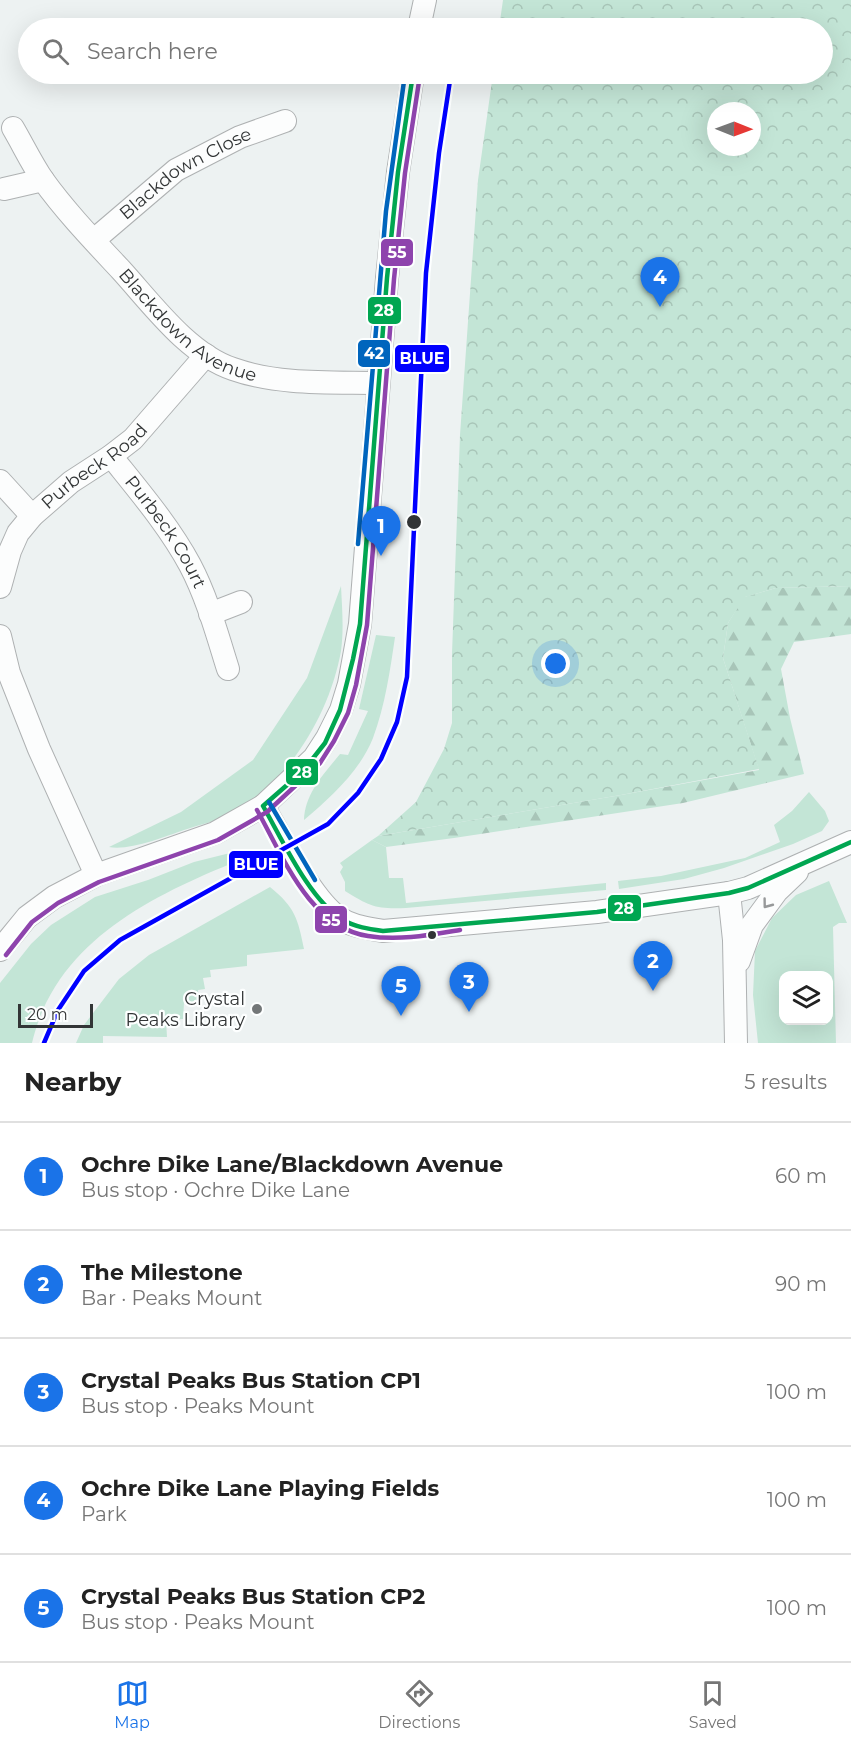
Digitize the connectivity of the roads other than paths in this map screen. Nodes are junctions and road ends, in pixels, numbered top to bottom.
1 (425, 0) edge
2 (421, 18) edge
3 (411, 84) edge
4 (285, 121) dead end
5 (13, 129) dead end
6 (43, 180) junction
7 (4, 189) dead end
8 (94, 240) junction
9 (206, 355) junction
10 (378, 383) junction
11 (111, 456) junction
12 (0, 481) edge
13 (32, 516) junction
14 (0, 586) edge
15 (241, 602) dead end
16 (210, 614) junction
17 (0, 636) edge
18 (228, 669) dead end
19 (263, 806) junction
20 (851, 843) edge
21 (807, 862) junction
22 (96, 875) junction
23 (729, 893) junction
24 (0, 950) edge
25 (733, 977) junction
26 (736, 1043) edge

1 - 2 street
3 - 10 street
4 - 8 street, Blackdown Close
5 - 6 street, Blackdown Avenue
6 - 7 street
6 - 8 street, Blackdown Avenue
8 - 9 street, Blackdown Avenue
9 - 10 street, Blackdown Avenue
9 - 11 street, Purbeck Road
10 - 19 street
11 - 13 street, Purbeck Road
11 - 16 street, Purbeck Court
12 - 13 street
13 - 14 street, Purbeck Road
15 - 16 street, Purbeck Court
16 - 18 street, Purbeck Court
17 - 22 street
19 - 22 street
19 - 23 street
20 - 21 street
21 - 23 street
21 -> 25 street
22 - 24 street
23 - 25 street
25 - 26 street

